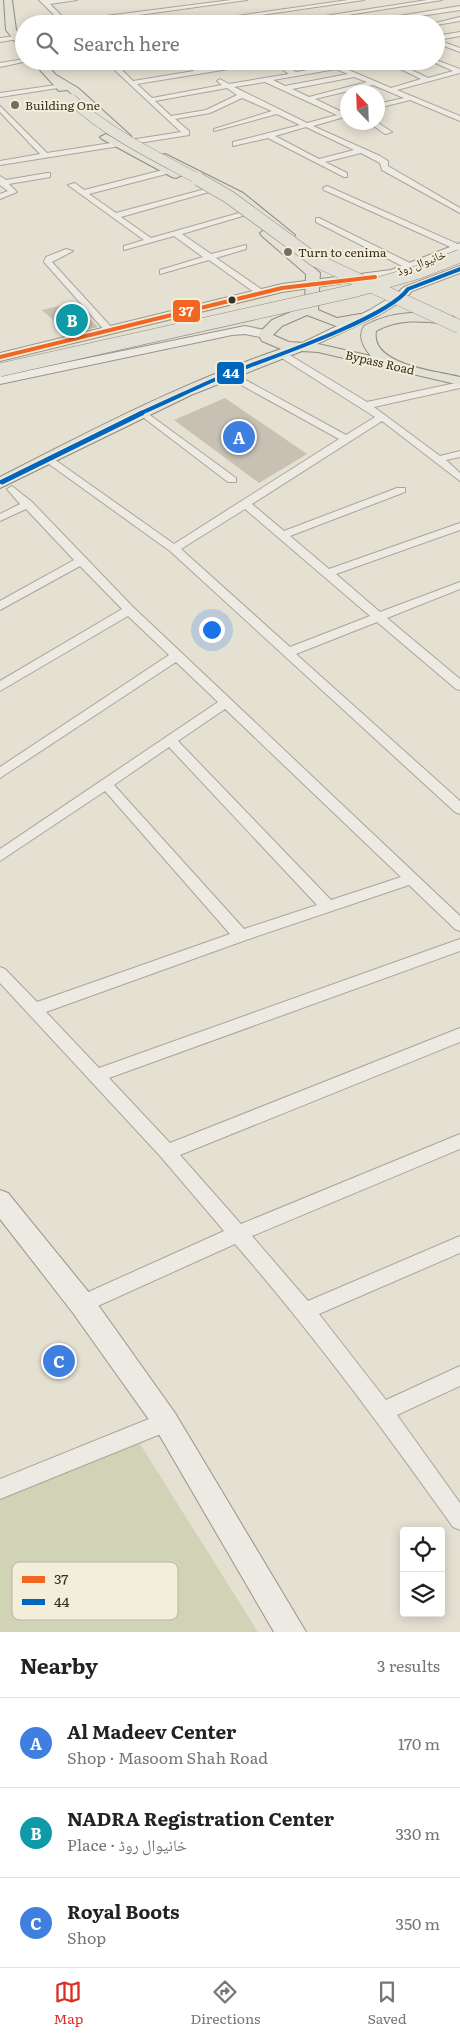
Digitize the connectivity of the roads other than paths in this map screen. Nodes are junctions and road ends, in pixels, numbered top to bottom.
1 (8, 0) edge
2 (74, 0) edge
3 (244, 0) edge
4 (304, 0) edge
5 (361, 0) edge
6 (438, 0) edge
7 (44, 2) edge
8 (203, 6) junction
9 (314, 6) junction
10 (459, 9) edge
11 (209, 10) dead end
12 (282, 11) junction
13 (58, 15) edge
14 (131, 15) edge
15 (252, 15) edge
16 (288, 15) edge
17 (338, 15) edge
18 (416, 15) edge
19 (460, 19) edge
20 (445, 22) edge
21 (460, 34) edge
22 (15, 36) edge
23 (15, 38) edge
24 (445, 38) edge
25 (0, 40) edge
26 (445, 44) edge
27 (460, 50) edge
28 (15, 63) edge
29 (0, 65) edge
30 (445, 65) edge
31 (44, 70) edge
32 (118, 70) edge
33 (197, 70) edge
34 (213, 70) edge
35 (288, 70) edge
36 (321, 70) edge
37 (344, 70) edge
38 (406, 70) edge
39 (459, 71) edge
40 (200, 72) junction
41 (295, 75) junction
42 (355, 75) junction
43 (253, 76) dead end
44 (263, 80) junction
45 (428, 80) junction
46 (220, 81) dead end
47 (55, 83) junction
48 (130, 83) junction
49 (373, 83) junction
50 (229, 87) junction
51 (285, 88) junction
52 (390, 90) junction
53 (242, 95) junction
54 (0, 96) edge
55 (410, 98) junction
56 (308, 99) junction
57 (149, 100) junction
58 (385, 104) edge
59 (0, 108) edge
60 (277, 112) junction
61 (340, 112) edge
62 (216, 114) junction
63 (340, 115) edge
64 (170, 118) junction
65 (460, 119) edge
66 (238, 123) junction
67 (305, 124) junction
68 (216, 130) dead end
69 (385, 130) edge
70 (388, 132) dead end
71 (268, 135) junction
72 (134, 142) junction
73 (117, 144) junction
74 (236, 144) dead end
75 (360, 150) junction
76 (46, 156) junction
77 (319, 162) junction
78 (0, 163) edge
79 (167, 171) junction
80 (47, 175) dead end
81 (344, 175) dead end
82 (1, 181) edge
83 (72, 185) dead end
84 (327, 188) dead end
85 (206, 190) junction
86 (83, 193) junction
87 (0, 197) edge
88 (460, 211) edge
89 (243, 213) junction
90 (116, 216) junction
91 (319, 220) dead end
92 (175, 234) junction
93 (150, 241) junction
94 (243, 247) dead end
95 (127, 248) dead end
96 (68, 251) dead end
97 (460, 253) edge
98 (208, 258) junction
99 (411, 267) junction
100 (460, 269) edge
101 (163, 272) dead end
102 (444, 276) junction
103 (368, 278) junction
104 (460, 282) edge
105 (313, 284) junction
106 (261, 293) junction
107 (407, 299) junction
108 (310, 309) junction
109 (360, 318) junction
110 (459, 324) edge
111 (110, 331) junction
112 (265, 334) junction
113 (300, 347) junction
114 (280, 353) junction
115 (0, 357) edge
116 (0, 362) edge
117 (390, 365) junction
118 (0, 370) edge
119 (228, 374) junction
120 (0, 375) edge
121 (0, 380) edge
122 (460, 381) edge
123 (460, 385) edge
124 (368, 405) junction
125 (142, 413) junction
126 (383, 416) junction
127 (346, 439) junction
128 (460, 454) edge
129 (47, 459) junction
130 (439, 459) junction
131 (460, 478) edge
132 (232, 480) dead end
133 (4, 489) edge
134 (401, 490) dead end
135 (245, 503) junction
136 (28, 504) junction
137 (0, 518) edge
138 (460, 526) edge
139 (283, 535) junction
140 (174, 549) junction
141 (81, 561) junction
142 (329, 573) junction
143 (460, 585) edge
144 (0, 606) edge
145 (129, 610) junction
146 (379, 617) junction
147 (289, 652) junction
148 (177, 656) junction
149 (460, 686) edge
150 (0, 687) edge
151 (226, 702) junction
152 (169, 740) junction
153 (0, 773) edge
154 (105, 783) junction
155 (460, 809) edge
156 (0, 856) edge
157 (412, 879) junction
158 (327, 906) junction
159 (460, 925) edge
160 (241, 936) junction
161 (460, 945) edge
162 (0, 973) edge
163 (36, 1009) junction
164 (460, 1035) edge
165 (96, 1076) junction
166 (460, 1141) edge
167 (167, 1152) junction
168 (0, 1201) edge
169 (238, 1233) junction
170 (460, 1244) edge
171 (82, 1304) junction
172 (305, 1311) junction
173 (460, 1376) edge
174 (383, 1412) junction
175 (166, 1422) junction
176 (0, 1490) edge
177 (460, 1518) edge
178 (291, 1632) edge

1 - 22 main road
2 - 7 street
3 - 8 street
4 - 9 street
5 - 9 street
6 - 17 street
7 - 13 street
8 - 11 street
8 - 14 street
9 - 12 street
10 - 18 street
12 - 15 street
12 - 16 street
19 - 20 street
21 - 24 street
23 - 25 street
26 - 27 street
28 - 29 street
30 - 39 street
31 - 47 main road
32 - 48 street
33 - 40 street
34 - 40 street
35 - 41 street
36 - 41 street
37 - 42 street
38 - 45 street
39 - 45 street
40 - 48 street
41 - 44 street
42 - 49 street
42 - 51 street
43 - 44 street
44 - 50 street
44 - 51 street
45 - 52 street
46 - 50 street
47 - 54 street
47 - 72 main road
47 - 73 main road
47 - 107 main road, bridge
48 - 57 street
49 - 52 street
49 - 56 street
50 - 53 street
50 - 57 street
51 - 56 street
52 - 55 street
53 - 60 street
53 - 62 street
55 - 58 street
55 - 65 street
56 - 61 street
57 - 64 street
59 - 76 street
60 - 66 street
60 - 67 street
62 - 64 street
62 - 66 street
63 - 67 street
64 - 72 street
66 - 68 street
67 - 71 street
67 - 75 street
69 - 70 street
71 - 74 street
71 - 77 street
72 - 73 street
72 - 103 main road
73 - 76 street
73 - 79 main road
75 - 77 street
75 - 88 street
76 - 78 street
77 - 81 street
79 - 85 main road
79 - 86 street
80 - 82 street
82 - 87 street
83 - 86 street
84 - 97 street
85 - 89 main road
85 - 90 street
86 - 90 street
89 - 92 street
89 - 105 main road
90 - 93 street
91 - 99 street
92 - 93 street
92 - 98 street
93 - 95 street
94 - 98 street
96 - 111 street
97 - 99 street, خانیوال روڈ
97 - 118 main road, خانیوال روڈ, bridge
97 - 120 main road, خانیوال روڈ, bridge
98 - 101 street
98 - 106 street
99 - 103 street, خانیوال روڈ
100 - 102 street
102 - 104 street
102 - 107 street
103 - 105 street, خانیوال روڈ
103 - 107 main road
105 - 106 street, خانیوال روڈ
105 - 108 main road
106 - 111 street, خانیوال روڈ
107 - 109 street
107 - 110 main road
107 - 116 main road, bridge
108 - 109 main road
108 - 112 main road
109 - 113 street
110 - 117 main road
111 - 115 street, خانیوال روڈ
112 - 113 main road, Bypass Road
112 - 121 street
113 - 114 main road
113 - 117 main road, Bypass Road
114 - 119 main road
114 - 124 street
117 - 122 main road, Bypass Road
119 - 125 main road
119 - 127 street
123 - 124 street
124 - 126 street
125 - 129 main road
125 - 132 street
126 - 127 street
126 - 130 street
127 - 135 street
128 - 130 street
129 - 133 main road
129 - 140 street
130 - 131 street
133 - 136 street
134 - 139 street
135 - 139 street
135 - 140 street
136 - 137 street
136 - 141 street
138 - 142 street
139 - 142 street
140 - 147 street
141 - 144 street
141 - 145 street
142 - 146 street
143 - 146 street
145 - 148 street
145 - 150 street
146 - 147 street
146 - 149 street
147 - 155 street
148 - 151 street
148 - 153 street
151 - 152 street
151 - 157 street
152 - 154 street
152 - 158 street
154 - 156 street
154 - 160 street
157 - 158 street
157 - 159 street
158 - 160 street
160 - 163 street
161 - 165 street
162 - 163 street
163 - 165 street
164 - 167 street
165 - 167 street
166 - 169 street
167 - 169 street
168 - 171 street
169 - 171 street
169 - 172 street
170 - 172 street
171 - 175 street
172 - 174 street
173 - 174 street
174 - 177 street
175 - 176 street
175 - 178 street

